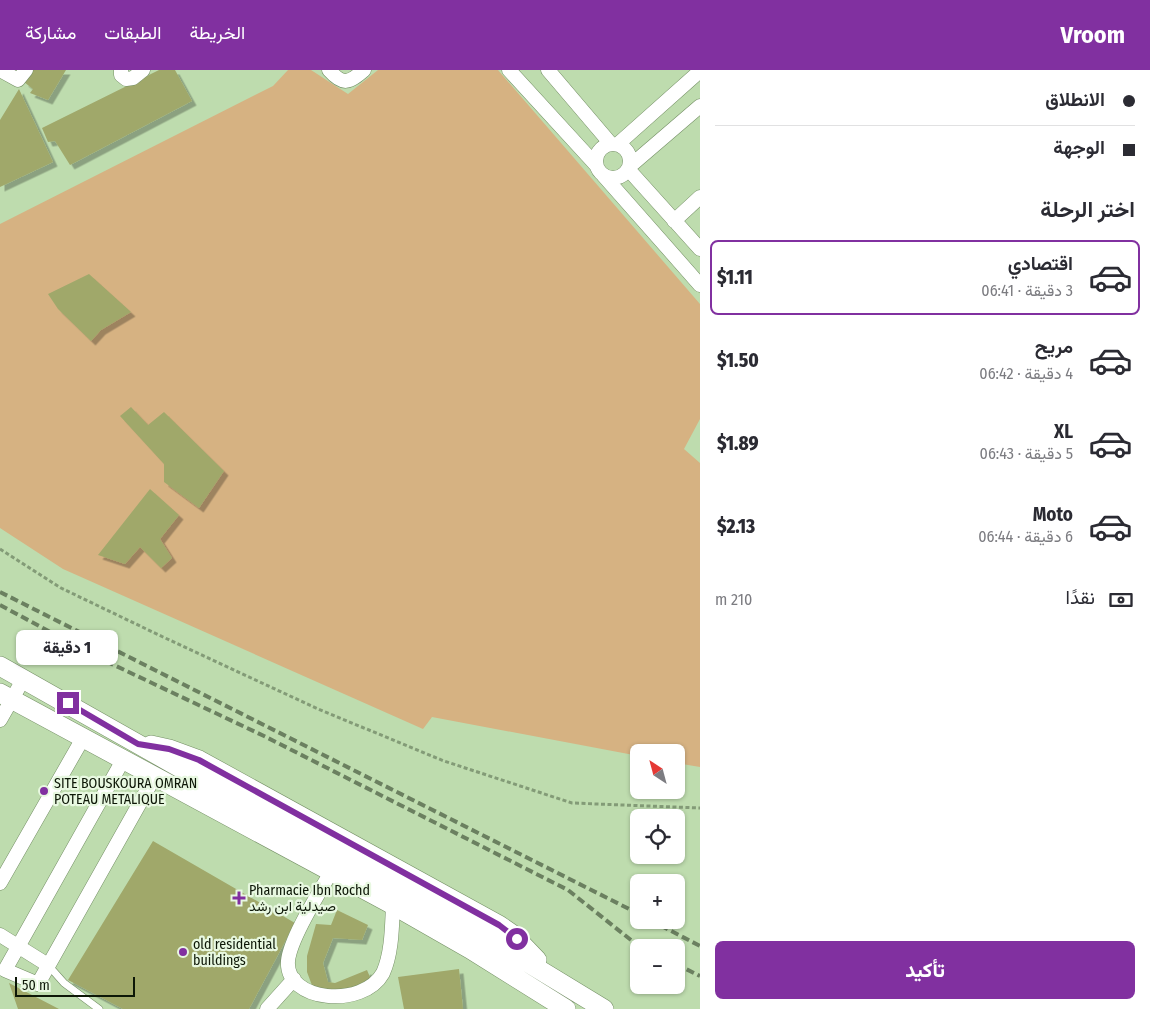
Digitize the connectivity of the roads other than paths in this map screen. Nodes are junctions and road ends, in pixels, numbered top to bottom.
1 (0, 70) edge
2 (26, 70) edge
3 (120, 70) edge
4 (143, 70) edge
5 (329, 70) edge
6 (364, 70) edge
7 (509, 70) edge
8 (548, 70) edge
9 (700, 71) edge
10 (700, 106) edge
11 (614, 144) junction
12 (629, 168) junction
13 (600, 170) junction
14 (700, 197) edge
15 (674, 221) junction
16 (700, 250) edge
17 (700, 285) edge
18 (0, 666) edge
19 (24, 678) junction
20 (6, 696) edge
21 (0, 720) edge
22 (83, 738) junction
23 (123, 760) junction
24 (154, 776) junction
25 (330, 872) junction
26 (0, 883) edge
27 (393, 905) junction
28 (0, 935) edge
29 (19, 945) junction
30 (48, 965) junction
31 (294, 979) junction
32 (99, 1009) edge
33 (267, 1009) edge
34 (566, 1009) edge
35 (604, 1009) edge

1 - 2 street
3 - 4 street
5 - 6 street
7 - 13 street
8 - 11 street
9 - 11 street
10 - 12 street
11 - 12 street
11 - 13 street
12 - 13 street
12 - 15 street
13 - 17 street
14 - 15 street
15 - 16 street
18 - 19 street
19 - 20 street
19 - 35 street
20 - 21 street
20 - 22 street
22 - 23 street
22 - 26 street
23 - 24 street
23 - 29 street
24 - 25 street
24 - 30 street
25 - 27 street
25 - 31 street
27 - 31 street
27 - 34 street
28 - 29 street
29 - 30 street
29 - 30 street
30 - 32 lane
31 - 33 street

